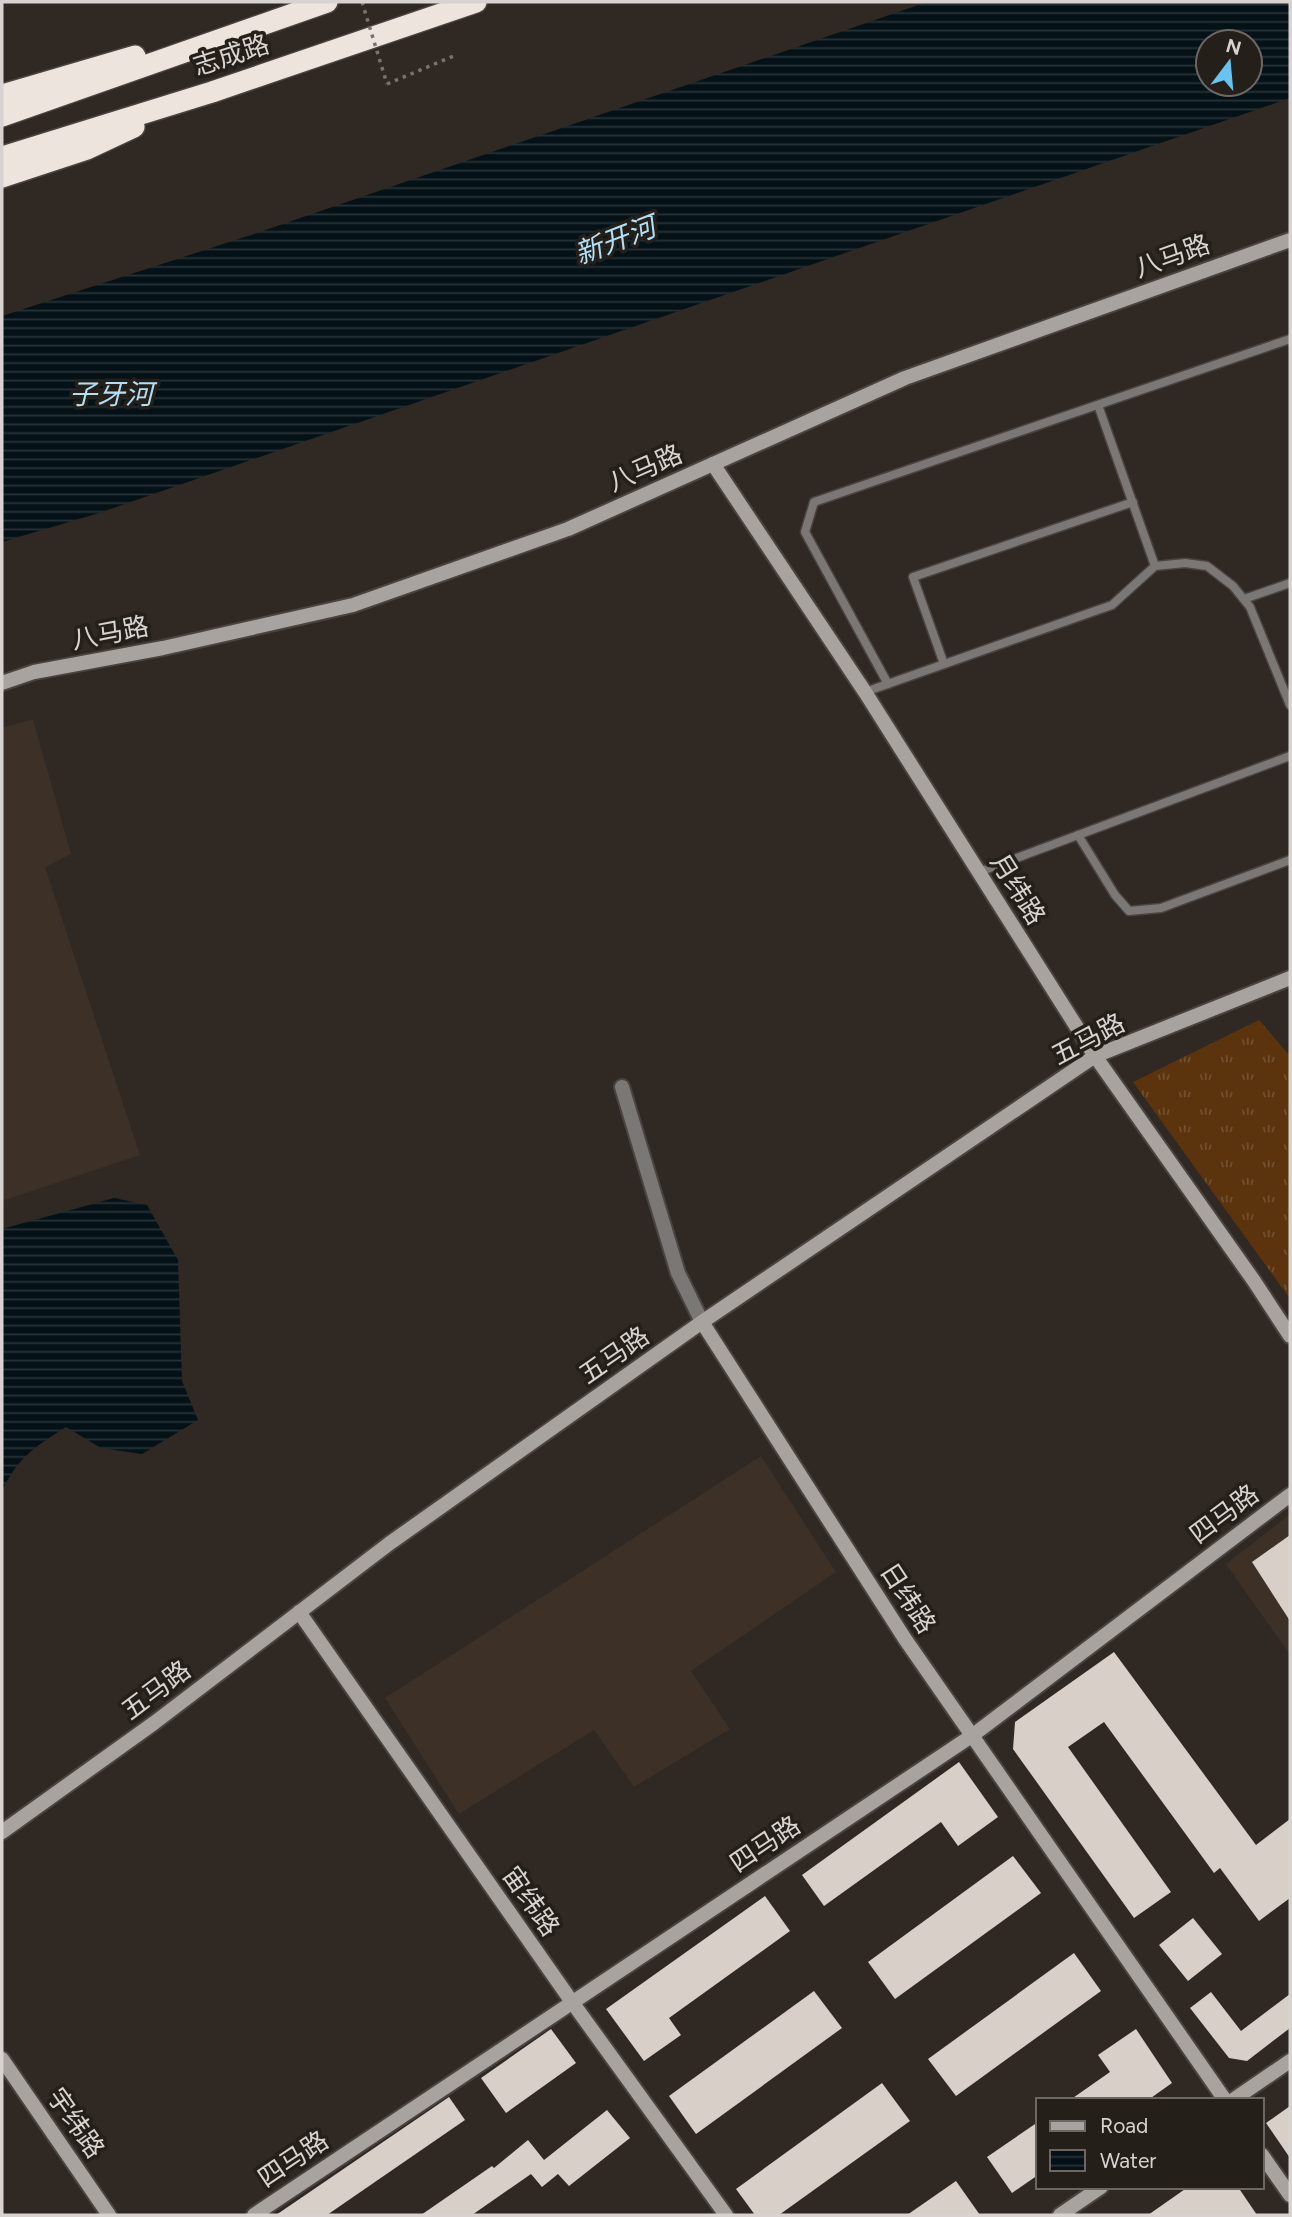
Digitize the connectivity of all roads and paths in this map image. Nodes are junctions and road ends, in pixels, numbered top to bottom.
1 (327, 2) edge
2 (362, 2) edge
3 (477, 2) edge
4 (256, 26) junction
5 (456, 55) dead end
6 (212, 92) junction
7 (2, 95) edge
8 (2, 116) edge
9 (2, 157) edge
10 (2, 177) edge
11 (1290, 240) edge
12 (1290, 339) edge
13 (1098, 405) junction
14 (713, 464) junction
15 (1133, 502) junction
16 (1155, 566) junction
17 (1290, 583) edge
18 (1244, 599) junction
19 (943, 664) junction
20 (2, 683) edge
21 (888, 684) junction
22 (1287, 690) edge
23 (864, 692) junction
24 (1290, 705) edge
25 (1290, 756) edge
26 (1078, 835) junction
27 (1290, 860) edge
28 (979, 872) junction
29 (1290, 978) edge
30 (1095, 1056) junction
31 (622, 1087) dead end
32 (702, 1322) junction
33 (1290, 1336) edge
34 (1290, 1495) edge
35 (299, 1612) junction
36 (973, 1735) junction
37 (2, 1832) edge
38 (572, 2002) junction
39 (2, 2059) edge
40 (1290, 2061) edge
41 (1224, 2098) edge
42 (1236, 2098) edge
43 (1264, 2158) edge
44 (1098, 2189) edge
45 (1290, 2195) edge
46 (109, 2215) edge
47 (254, 2215) edge
48 (726, 2215) edge
49 (1060, 2215) edge

1 - 4 highway, 志成路
2 - 5 path, bridge
3 - 6 highway, 志成路
4 - 7 highway
4 - 8 highway, 志成路
6 - 9 highway, 志成路
6 - 10 highway
11 - 14 street, 八马路
12 - 13 lane
13 - 15 lane
13 - 21 lane
14 - 20 street, 八马路
14 - 23 street, 月纬路
15 - 16 lane
15 - 19 lane
16 - 18 lane
16 - 19 lane
17 - 18 lane
18 - 22 lane
19 - 21 lane
21 - 23 lane
22 - 24 lane
23 - 28 street, 月纬路
25 - 26 lane
26 - 27 lane
26 - 28 lane
28 - 30 street, 月纬路
29 - 30 street, 五马路
30 - 32 street, 五马路
30 - 33 street, 月纬路
31 - 32 street, 日纬路
32 - 35 street, 五马路
32 - 36 street, 日纬路
34 - 36 street, 四马路
35 - 37 street, 五马路
35 - 38 street, 宙纬路
36 - 38 street, 四马路
36 - 41 street, 日纬路
38 - 47 street, 四马路
38 - 48 street, 宙纬路
39 - 46 street, 宇纬路
40 - 42 street
43 - 45 street
44 - 49 street

